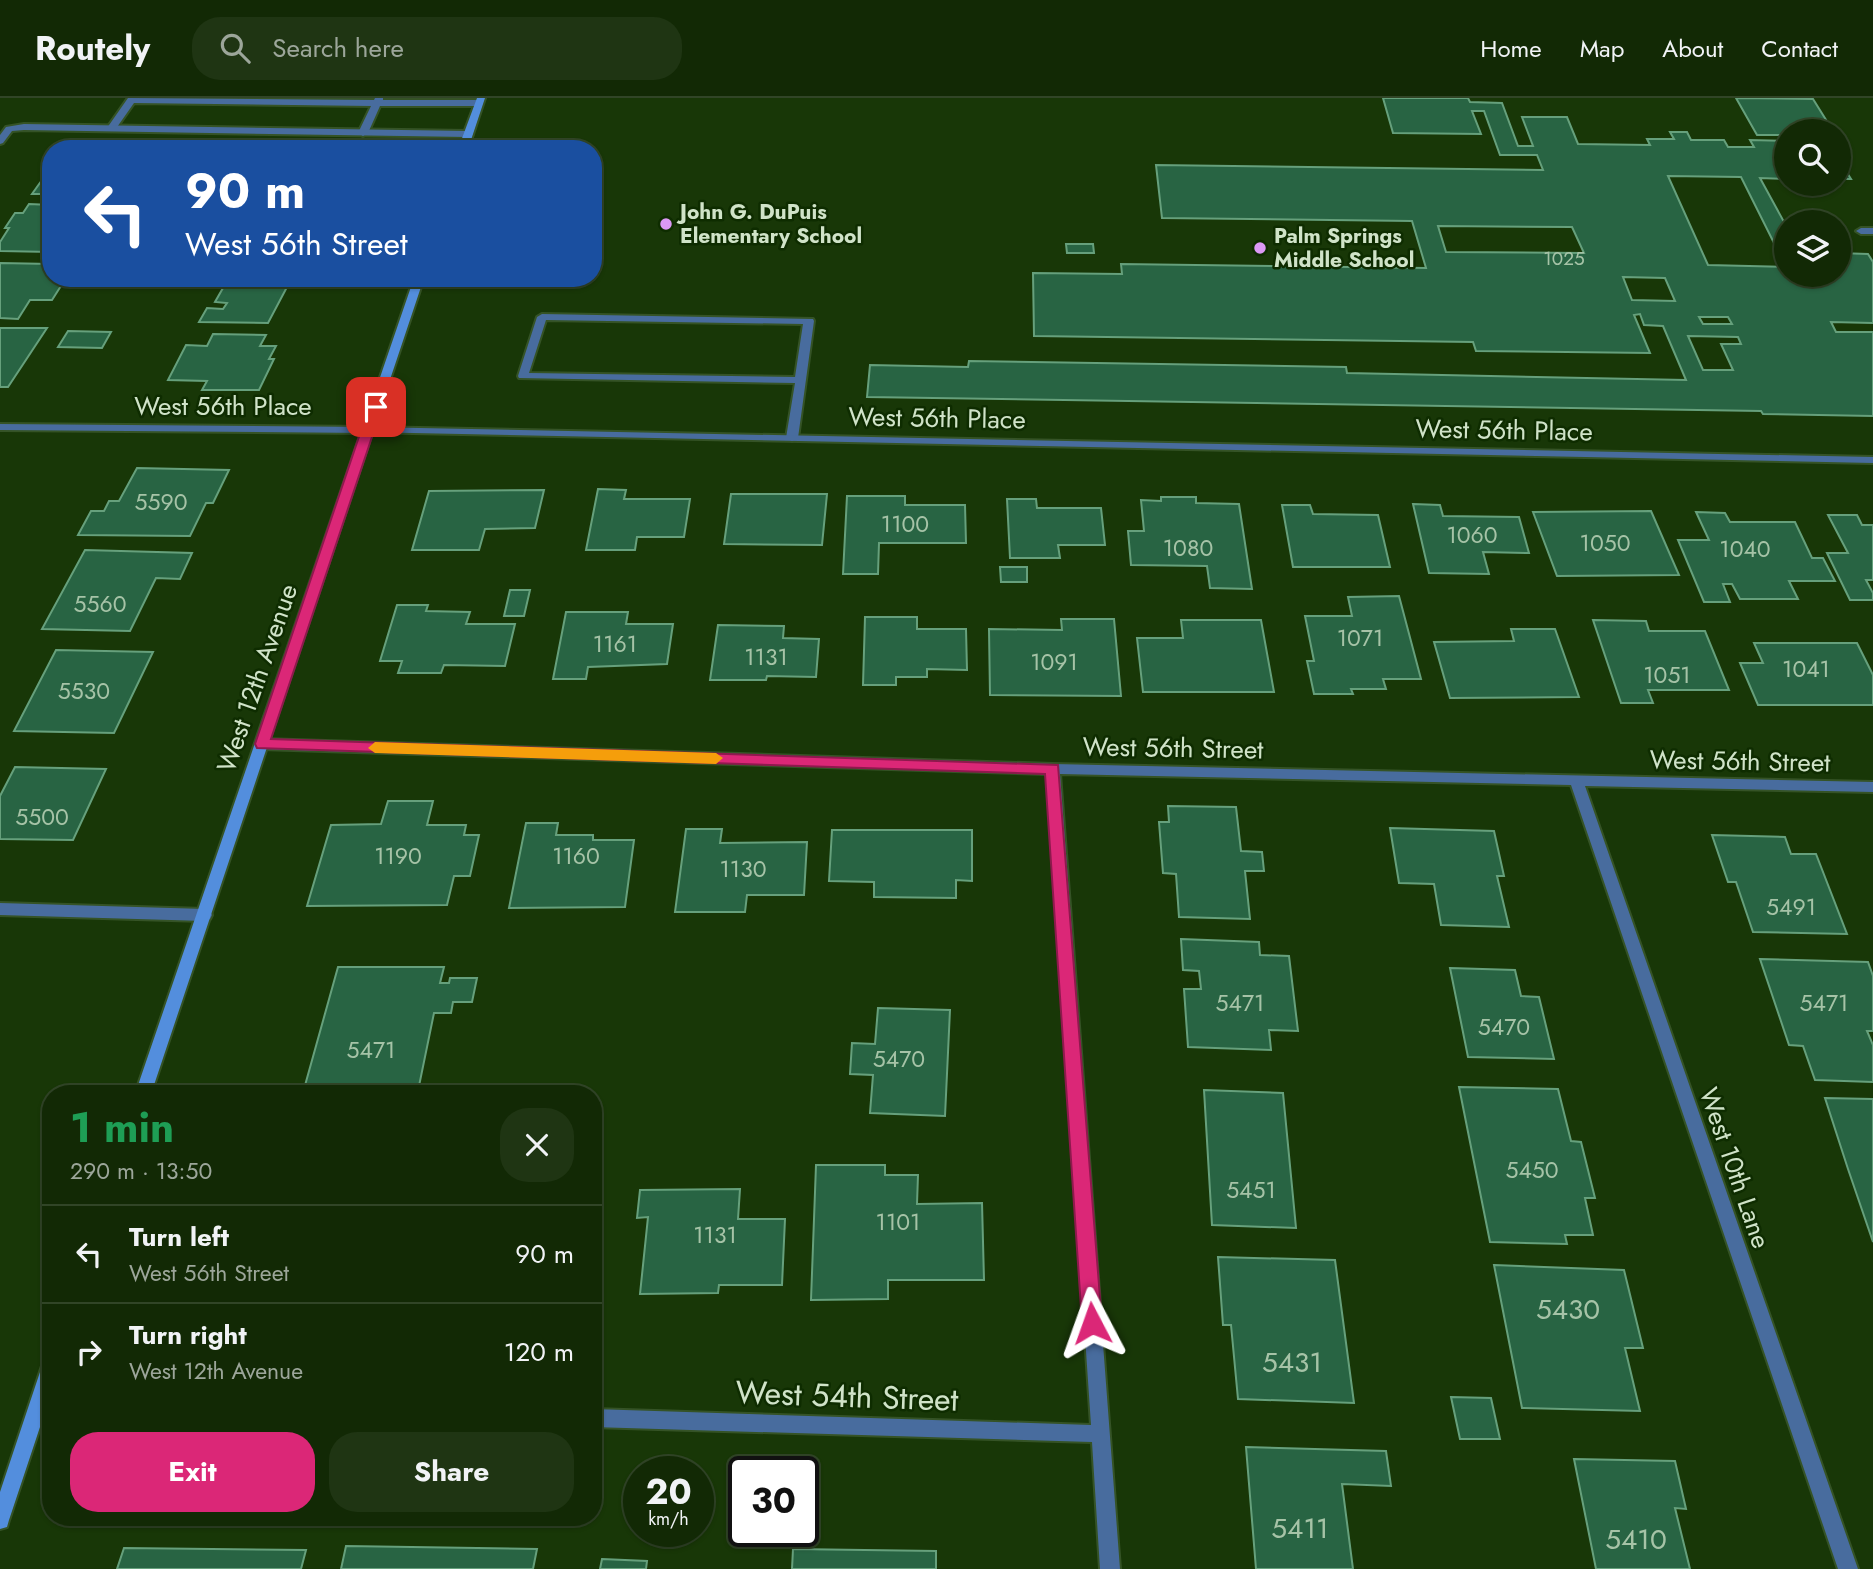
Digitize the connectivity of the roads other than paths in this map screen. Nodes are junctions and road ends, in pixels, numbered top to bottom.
1 (378, 100) edge
2 (480, 100) edge
3 (111, 128) junction
4 (363, 132) junction
5 (468, 134) junction
6 (466, 140) edge
7 (0, 142) edge
8 (1861, 231) dead end
9 (1873, 231) edge
10 (416, 287) edge
11 (800, 380) junction
12 (0, 427) edge
13 (368, 430) junction
14 (792, 438) junction
15 (1873, 460) edge
16 (262, 744) junction
17 (1053, 769) junction
18 (1577, 782) junction
19 (1873, 787) edge
20 (0, 909) edge
21 (205, 915) junction
22 (146, 1085) edge
23 (42, 1409) edge
24 (602, 1418) edge
25 (1100, 1434) junction
26 (0, 1520) edge
27 (1110, 1569) edge
28 (1847, 1569) edge

1 - 2 street
1 - 3 street
1 - 4 street
2 - 5 main road
3 - 4 street
3 - 7 street
4 - 5 street
5 - 6 main road
8 - 9 street
10 - 13 main road, West 12th Avenue
11 - 11 street
11 - 14 street
12 - 13 street, West 56th Place
13 - 14 street, West 56th Place
13 - 16 main road, West 12th Avenue
14 - 15 street, West 56th Place
16 - 17 street, West 56th Street
16 - 21 main road, West 12th Avenue
17 - 18 street, West 56th Street
17 - 25 street
18 - 19 street, West 56th Street
18 - 28 street, West 10th Lane
20 - 21 street
21 - 22 main road, West 12th Avenue
23 - 26 main road
24 - 25 street, West 54th Street
25 - 27 street

